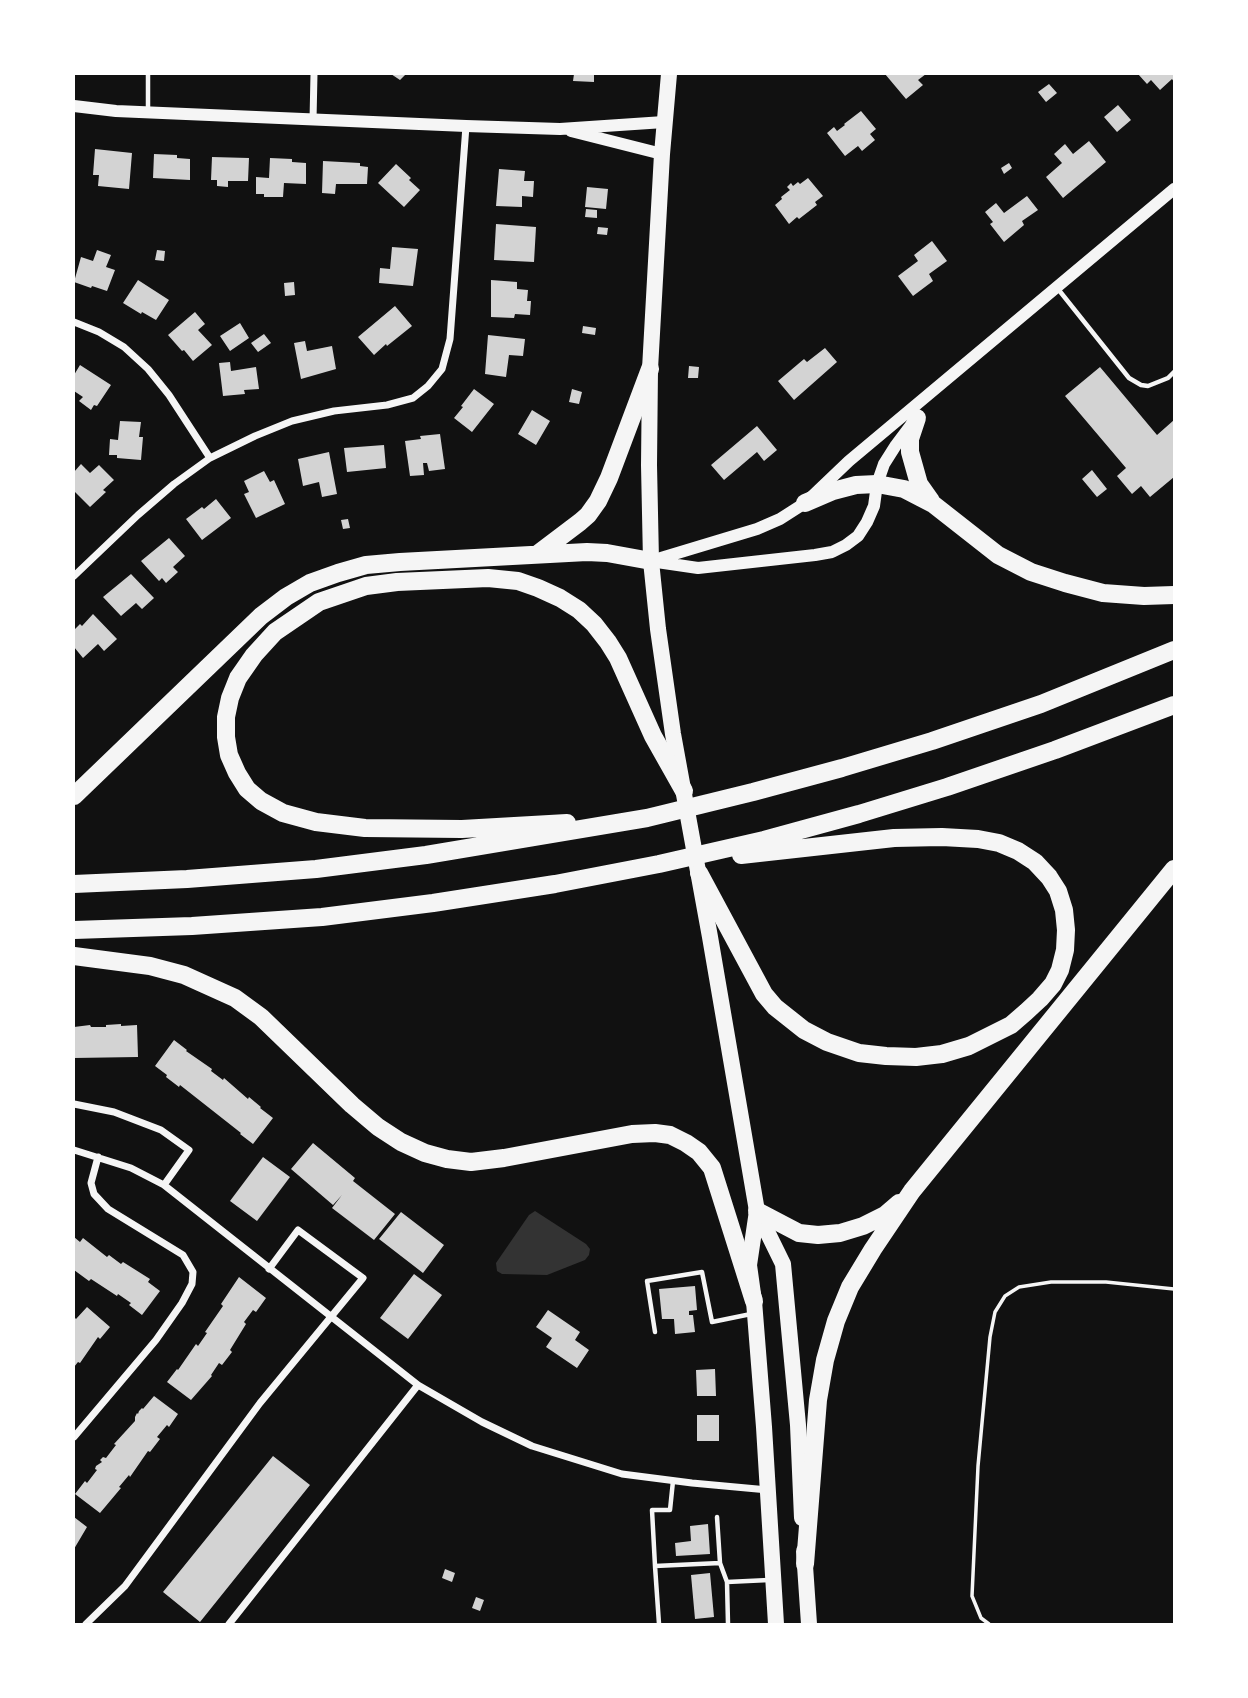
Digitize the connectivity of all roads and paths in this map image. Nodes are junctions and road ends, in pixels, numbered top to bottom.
1 (148, 74) edge
2 (314, 74) edge
3 (668, 74) edge
4 (74, 106) edge
5 (148, 112) junction
6 (313, 121) junction
7 (664, 122) junction
8 (466, 126) junction
9 (560, 128) junction
10 (662, 153) junction
11 (1174, 189) edge
12 (1057, 288) junction
13 (74, 322) edge
14 (650, 369) junction
15 (958, 372) junction
16 (1174, 372) edge
17 (917, 418) junction
18 (210, 458) junction
19 (877, 484) junction
20 (805, 503) junction
21 (933, 504) junction
22 (539, 553) junction
23 (651, 561) junction
24 (74, 576) edge
25 (1174, 595) edge
26 (1174, 650) edge
27 (1174, 705) edge
28 (684, 791) junction
29 (74, 796) edge
30 (647, 817) junction
31 (659, 864) junction
32 (1174, 869) edge
33 (699, 873) junction
34 (74, 884) edge
35 (74, 930) edge
36 (74, 956) edge
37 (74, 1104) edge
38 (74, 1150) edge
39 (98, 1157) junction
40 (164, 1185) junction
41 (912, 1191) junction
42 (757, 1211) junction
43 (269, 1269) junction
44 (1174, 1289) edge
45 (754, 1307) junction
46 (330, 1316) junction
47 (655, 1332) dead end
48 (418, 1385) junction
49 (74, 1437) edge
50 (673, 1480) junction
51 (768, 1490) junction
52 (717, 1517) dead end
53 (720, 1563) junction
54 (804, 1564) junction
55 (655, 1566) junction
56 (774, 1580) junction
57 (727, 1582) junction
58 (86, 1625) edge
59 (229, 1625) edge
60 (659, 1625) edge
61 (728, 1625) edge
62 (776, 1625) edge
63 (809, 1625) edge
64 (989, 1625) edge

1 - 5 lane
2 - 6 street
3 - 7 main road
4 - 5 street
5 - 6 street
6 - 8 street
7 - 9 street
7 - 10 main road
8 - 9 street
8 - 18 street
9 - 10 street
10 - 14 main road
11 - 12 street
12 - 15 street
12 - 16 lane
13 - 18 street
14 - 22 highway
14 - 23 main road
15 - 17 street
15 - 20 street
17 - 19 street
17 - 21 highway
18 - 24 street
19 - 20 highway
19 - 21 highway
19 - 23 street
20 - 23 street
21 - 25 highway
22 - 23 highway
22 - 29 highway
23 - 28 main road
26 - 30 highway
27 - 31 highway
28 - 30 highway
28 - 33 main road
30 - 34 highway
31 - 33 highway
31 - 35 highway
32 - 41 highway
33 - 42 main road
36 - 45 highway
37 - 40 street
38 - 39 street
39 - 40 street
39 - 49 street
40 - 43 street
41 - 42 highway
41 - 54 highway
42 - 45 main road
42 - 54 main road
43 - 46 street
43 - 46 street
44 - 64 path
45 - 47 lane
45 - 51 main road
46 - 48 street
46 - 58 street
48 - 50 street
48 - 59 street
50 - 51 street
50 - 55 lane
51 - 56 main road
52 - 53 lane
53 - 55 lane
53 - 57 lane
54 - 63 main road
55 - 60 lane
56 - 57 lane
56 - 62 main road
57 - 61 lane

